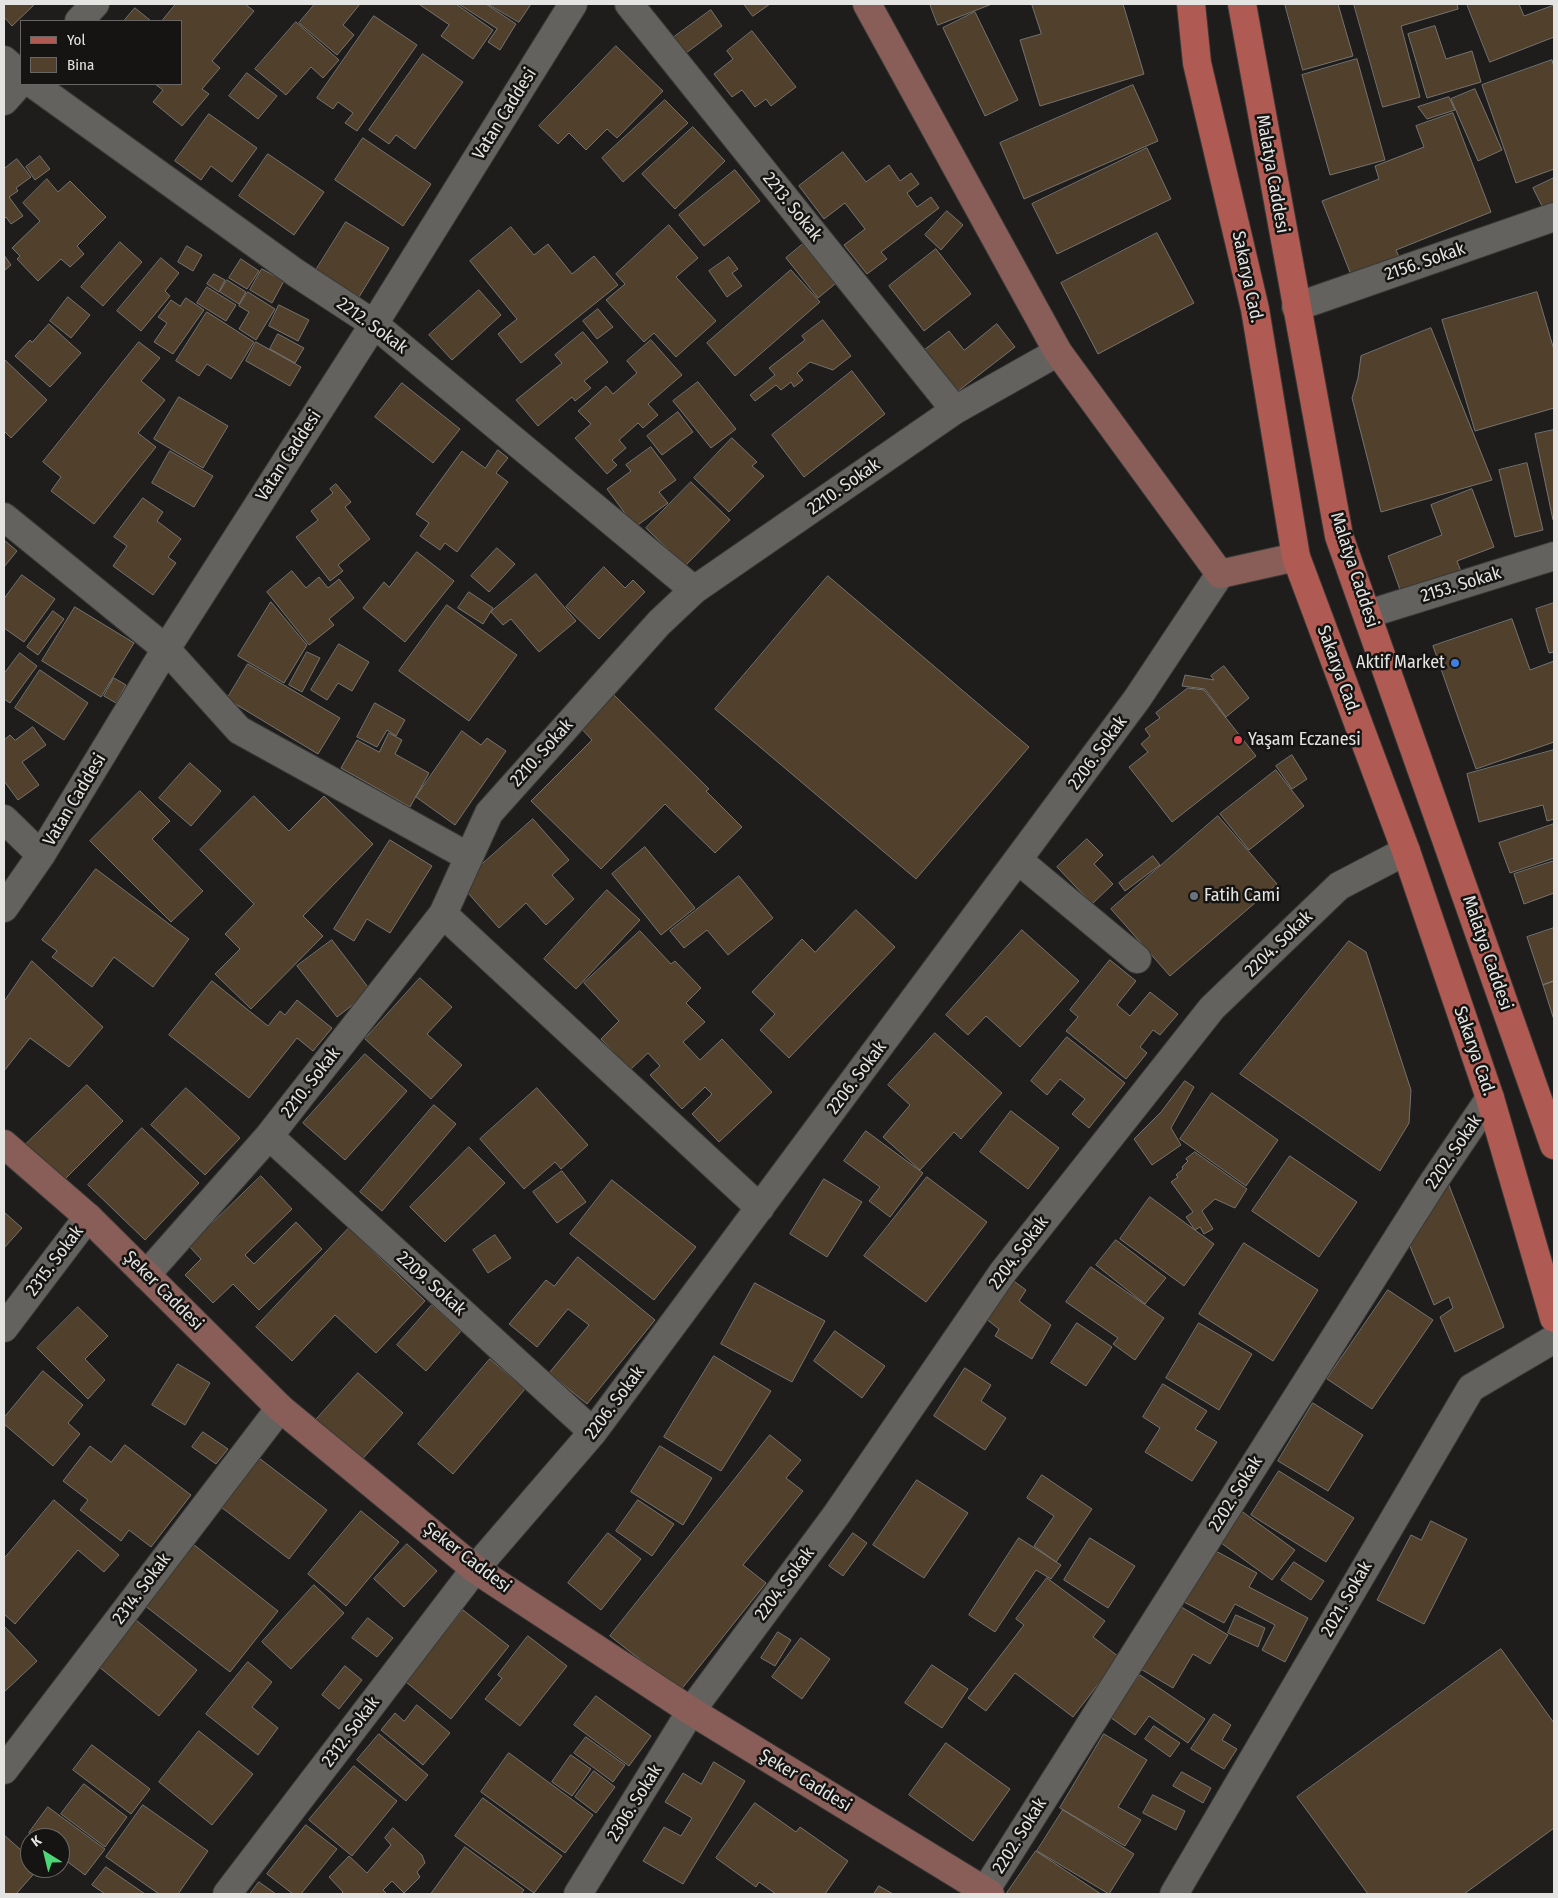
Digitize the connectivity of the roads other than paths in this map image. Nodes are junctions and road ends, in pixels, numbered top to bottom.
1 (95, 4) edge
2 (573, 4) edge
3 (629, 4) edge
4 (868, 4) edge
5 (1191, 4) edge
6 (1242, 4) edge
7 (80, 20) edge
8 (4, 60) edge
9 (20, 74) edge
10 (20, 83) edge
11 (34, 85) edge
12 (4, 102) edge
13 (1554, 217) edge
14 (1296, 306) junction
15 (374, 324) junction
16 (1058, 352) junction
17 (955, 410) junction
18 (4, 517) edge
19 (1554, 556) edge
20 (1296, 557) junction
21 (1220, 574) junction
22 (694, 590) junction
23 (1368, 614) junction
24 (166, 649) junction
25 (4, 819) edge
26 (1406, 851) junction
27 (41, 855) junction
28 (469, 857) junction
29 (1018, 860) junction
30 (4, 908) edge
31 (443, 914) junction
32 (1137, 959) dead end
33 (1490, 1098) junction
34 (269, 1136) junction
35 (4, 1144) edge
36 (1554, 1145) edge
37 (760, 1208) junction
38 (88, 1217) junction
39 (146, 1275) junction
40 (1554, 1318) edge
41 (4, 1328) edge
42 (1554, 1339) edge
43 (280, 1408) junction
44 (593, 1432) junction
45 (476, 1569) junction
46 (691, 1711) junction
47 (4, 1770) edge
48 (987, 1893) edge
49 (227, 1894) edge
50 (578, 1894) edge
51 (1174, 1894) edge

1 - 7 street
2 - 15 street, Vatan Caddesi
3 - 17 street, 2213. Sokak
4 - 16 street
5 - 20 main road, Sakarya Cad.
6 - 14 main road, Malatya Caddesi
8 - 9 street
10 - 12 street
11 - 15 street, 2212. Sokak
13 - 14 street, 2156. Sokak
14 - 23 main road, Malatya Caddesi
15 - 22 street, 2212. Sokak
15 - 24 street, Vatan Caddesi
16 - 17 street, 2210. Sokak
16 - 21 street
17 - 22 street, 2210. Sokak
18 - 24 street
19 - 23 street, 2153. Sokak
20 - 21 street
20 - 26 main road, Sakarya Cad.
21 - 29 street, 2206. Sokak
22 - 28 street, 2210. Sokak
23 - 36 main road, Malatya Caddesi
24 - 27 street, Vatan Caddesi
24 - 28 street
25 - 27 street
26 - 33 main road, Sakarya Cad.
26 - 46 street, 2204. Sokak
27 - 30 street, Vatan Caddesi
28 - 31 street, 2210. Sokak
29 - 32 street
29 - 37 street, 2206. Sokak
31 - 34 street, 2210. Sokak
31 - 37 street
33 - 40 main road, Sakarya Cad.
33 - 48 street, 2202. Sokak
34 - 39 street, 2210. Sokak
34 - 44 street, 2209. Sokak
35 - 38 street, Şeker Caddesi
37 - 44 street, 2206. Sokak
38 - 39 street, Şeker Caddesi
38 - 41 street, 2315. Sokak
39 - 43 street, Şeker Caddesi
42 - 51 street, 2021. Sokak
43 - 45 street, Şeker Caddesi
43 - 47 street, 2314. Sokak
44 - 45 street, 2206. Sokak
45 - 46 street, Şeker Caddesi
45 - 49 street, 2312. Sokak
46 - 48 street, Şeker Caddesi
46 - 50 street, 2306. Sokak

